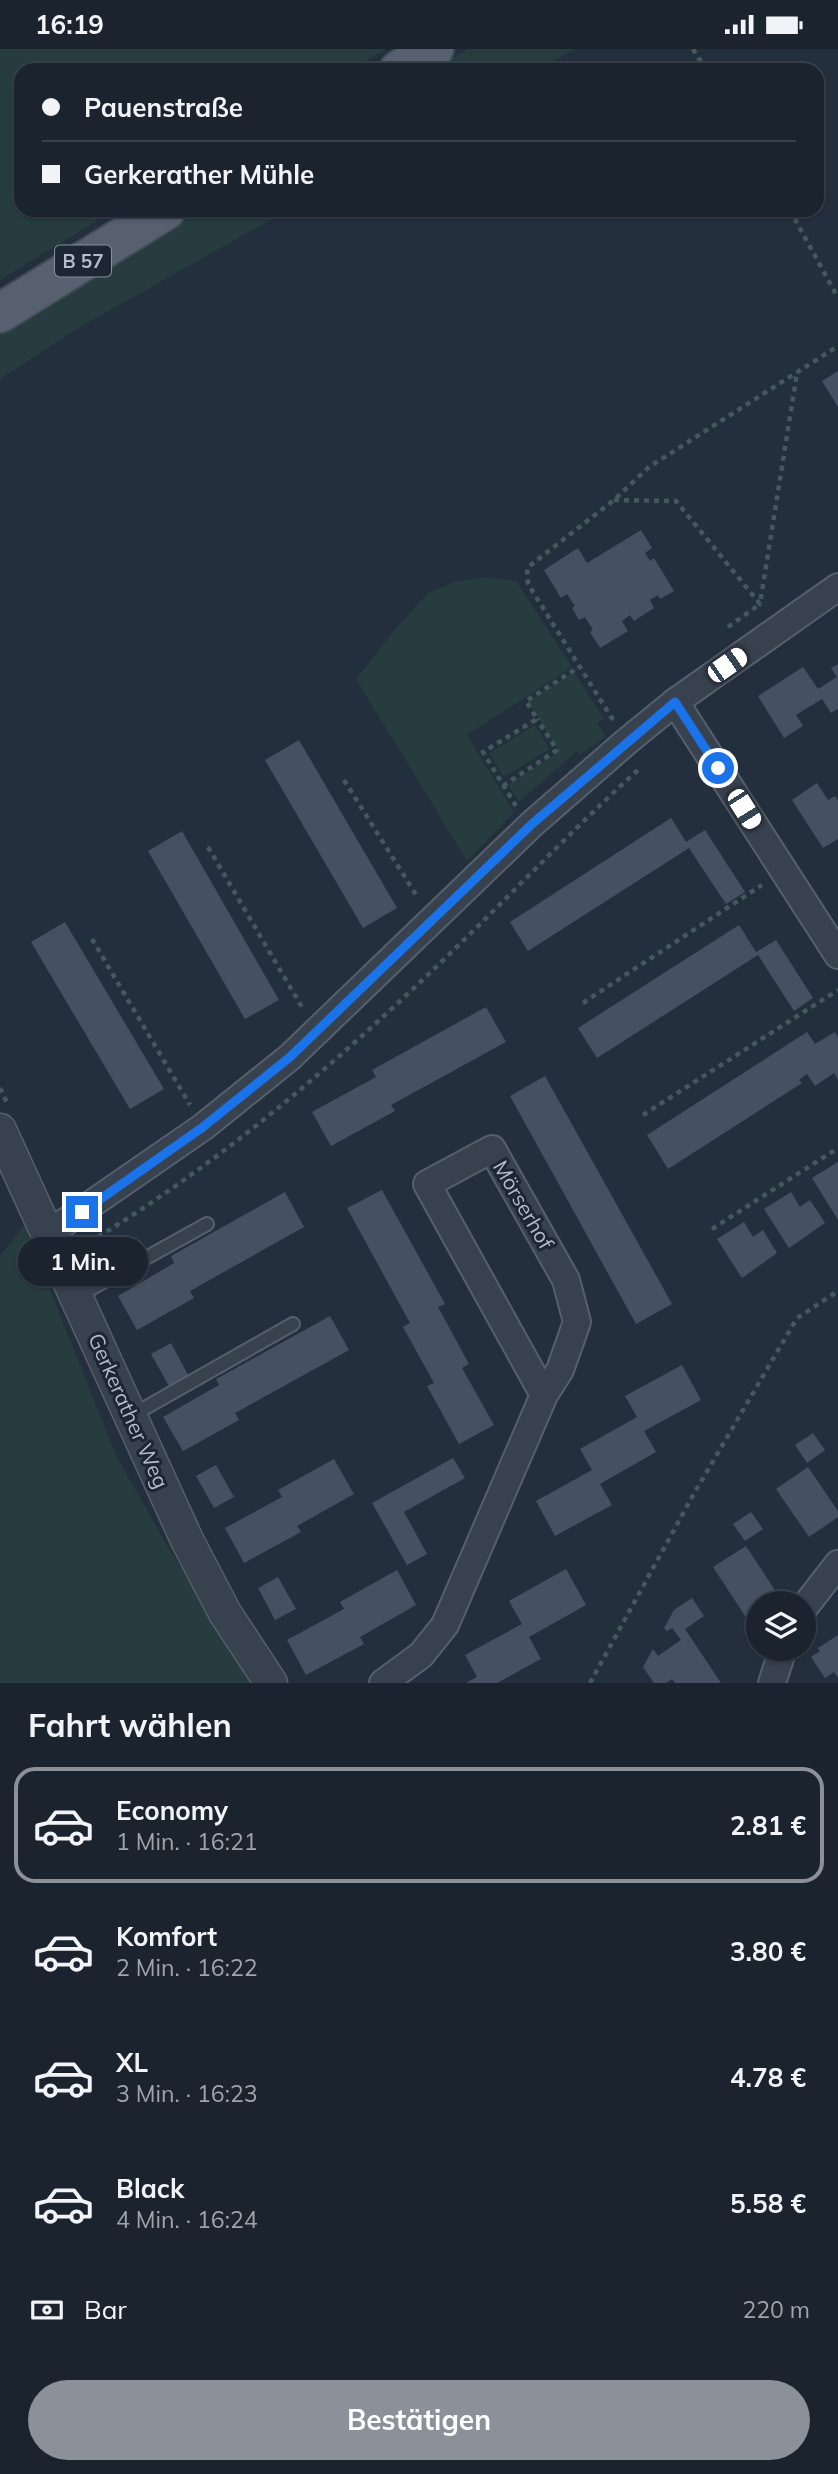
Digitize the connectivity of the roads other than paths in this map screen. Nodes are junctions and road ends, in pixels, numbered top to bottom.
1 (434, 49) edge
2 (410, 63) edge
3 (155, 217) edge
4 (0, 313) edge
5 (838, 587) edge
6 (675, 702) junction
7 (838, 955) edge
8 (0, 1130) edge
9 (207, 1224) dead end
10 (48, 1234) junction
11 (76, 1297) junction
12 (293, 1324) dead end
13 (544, 1395) junction
14 (131, 1416) junction
15 (838, 1564) edge
16 (816, 1592) edge
17 (779, 1661) edge
18 (271, 1683) edge
19 (383, 1683) edge
20 (772, 1683) edge

1 - 2 main road
3 - 4 main road, B 57
5 - 6 street
6 - 7 street
6 - 10 street
8 - 10 street, Gerkerather Weg
9 - 11 lane
10 - 11 street, Gerkerather Weg
11 - 14 street, Gerkerather Weg
12 - 14 lane
13 - 13 street, Mörserhof
13 - 19 street, Mörserhof
14 - 18 street, Gerkerather Weg
15 - 16 street
17 - 20 street

